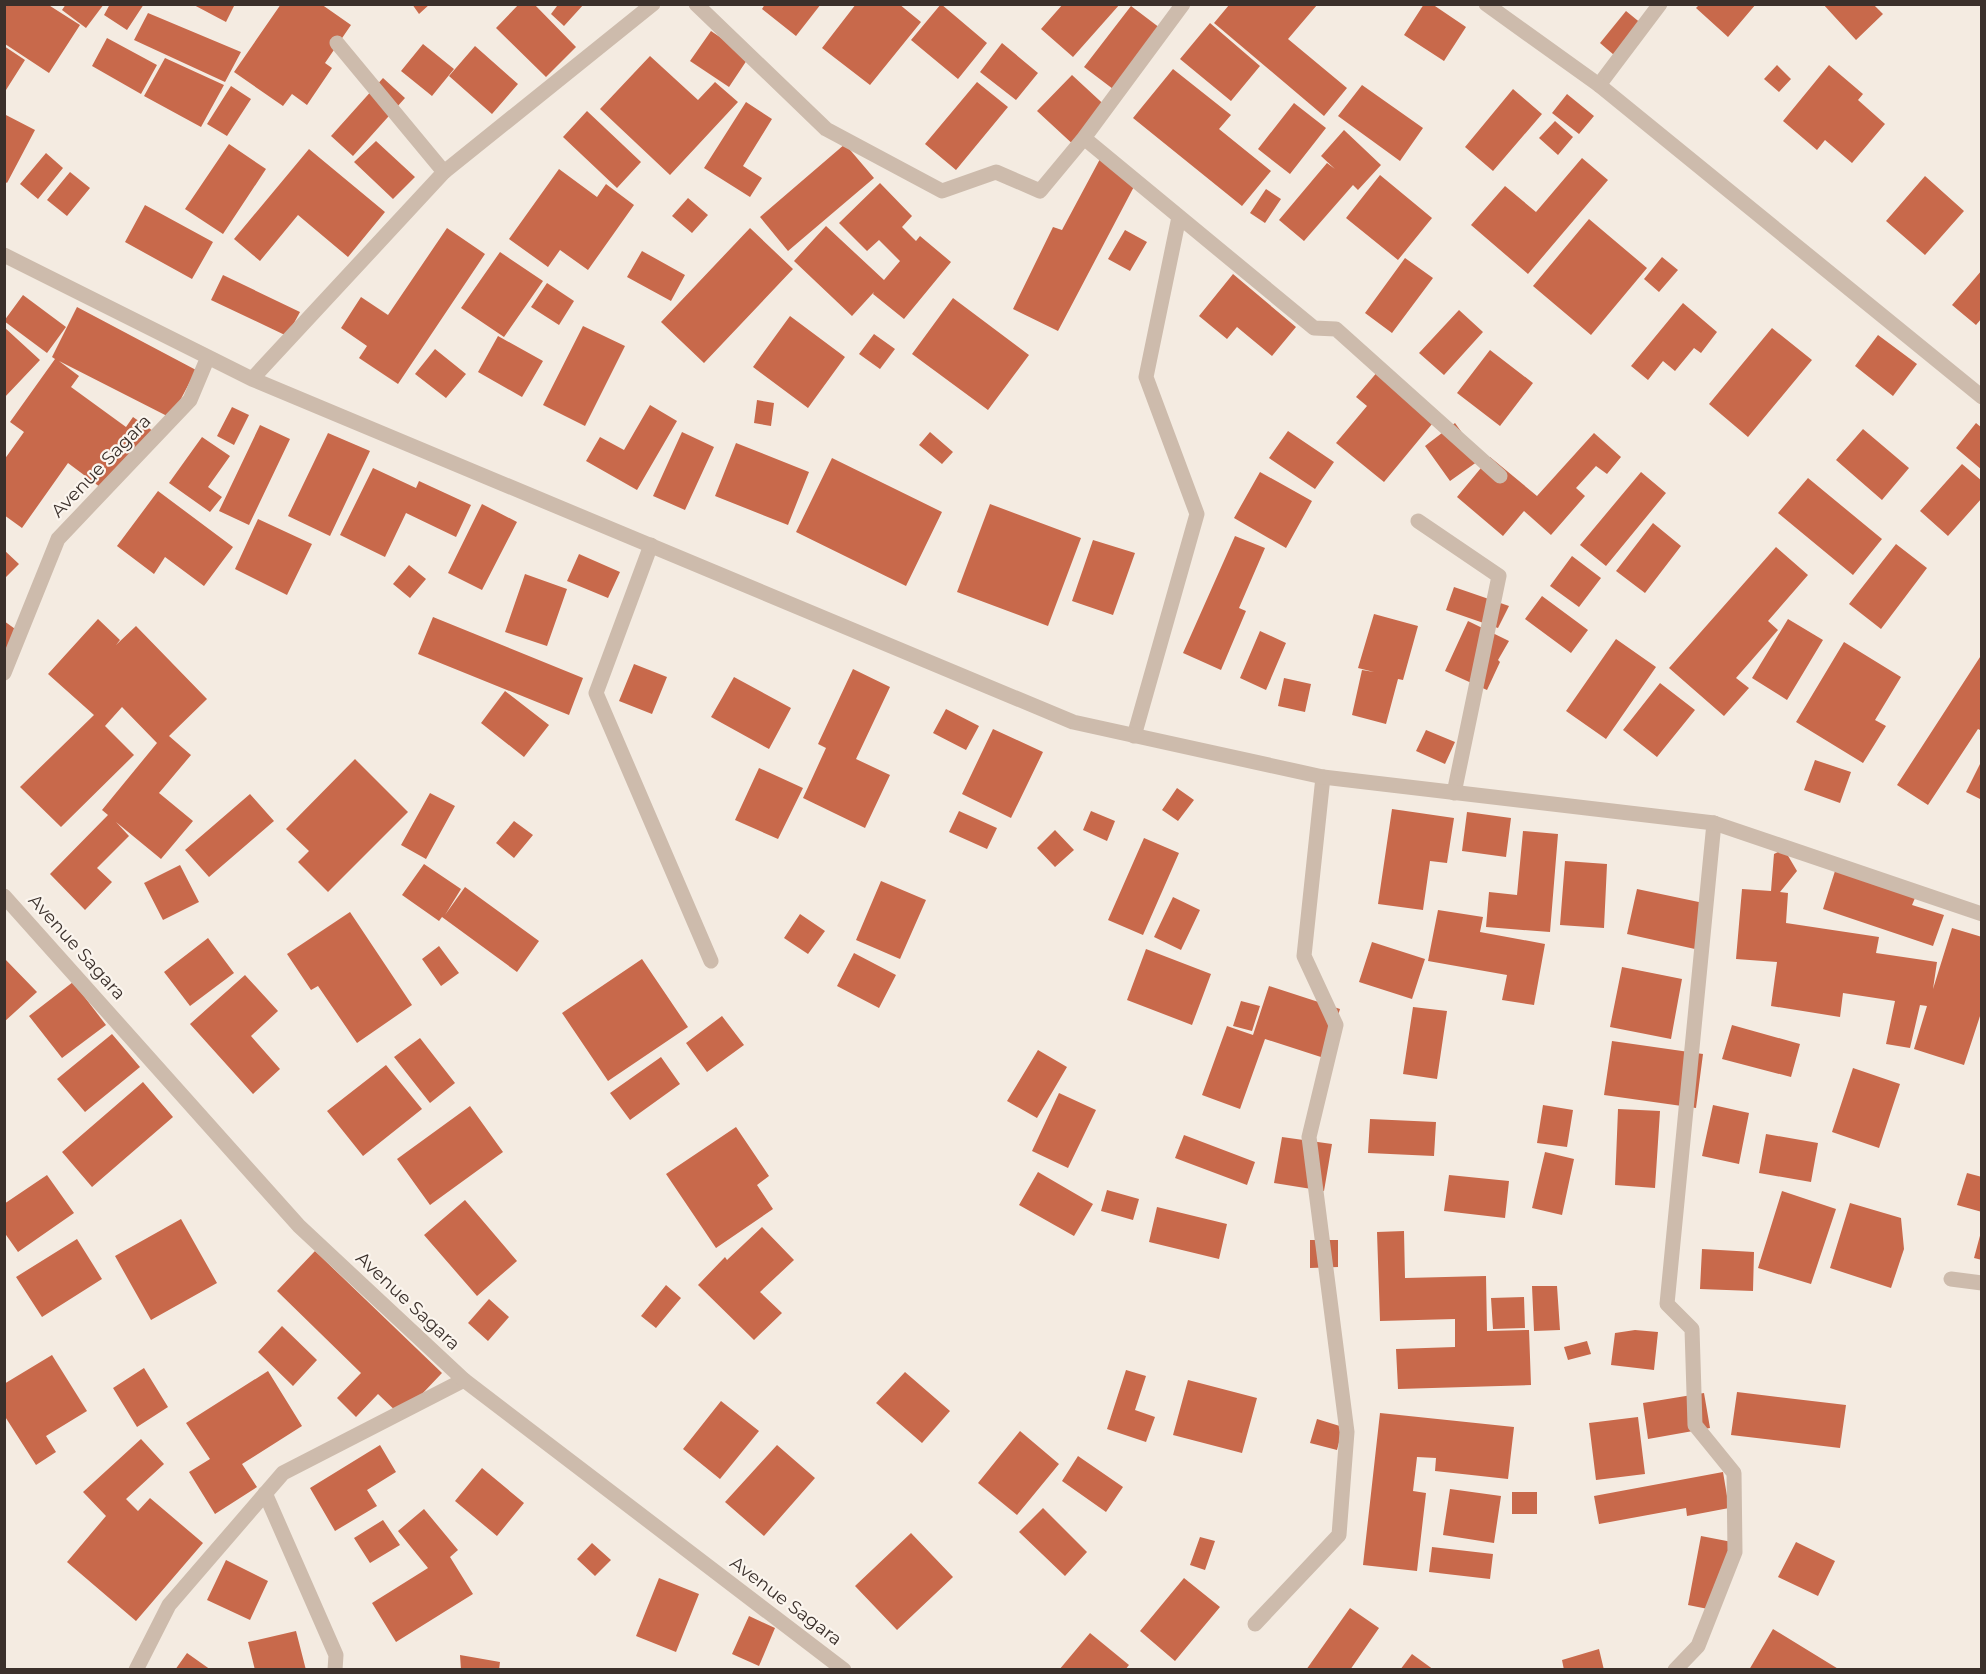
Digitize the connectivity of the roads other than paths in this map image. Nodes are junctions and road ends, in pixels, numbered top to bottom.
1 (653, 4) edge
2 (696, 4) edge
3 (1183, 4) edge
4 (1486, 4) edge
5 (1660, 4) edge
6 (337, 43) dead end
7 (1599, 85) junction
8 (1084, 138) junction
9 (444, 172) junction
10 (1179, 217) junction
11 (4, 255) edge
12 (208, 357) junction
13 (252, 379) junction
14 (1982, 397) edge
15 (1500, 476) dead end
16 (1418, 521) dead end
17 (651, 545) junction
18 (4, 673) edge
19 (1134, 736) junction
20 (1323, 777) junction
21 (1454, 793) junction
22 (1714, 823) junction
23 (4, 896) edge
24 (1982, 914) edge
25 (711, 961) dead end
26 (1952, 1280) dead end
27 (1982, 1283) edge
28 (464, 1380) junction
29 (265, 1493) junction
30 (1255, 1624) dead end
31 (136, 1670) edge
32 (335, 1670) edge
33 (844, 1670) edge
34 (1675, 1670) edge

1 - 9 street
2 - 8 street
3 - 8 street
4 - 7 street
5 - 7 street
6 - 9 street
7 - 14 street
8 - 10 street
9 - 13 street
10 - 15 street
10 - 19 street
11 - 12 street
12 - 13 street
12 - 18 street, Avenue Sagara
13 - 17 street
16 - 21 street
17 - 19 street
17 - 25 street
19 - 20 street
20 - 21 street
20 - 30 street
21 - 22 street
22 - 24 street
22 - 34 street
23 - 28 street, Avenue Sagara
26 - 27 street
28 - 29 street
28 - 33 street, Avenue Sagara
29 - 31 street
29 - 32 street

